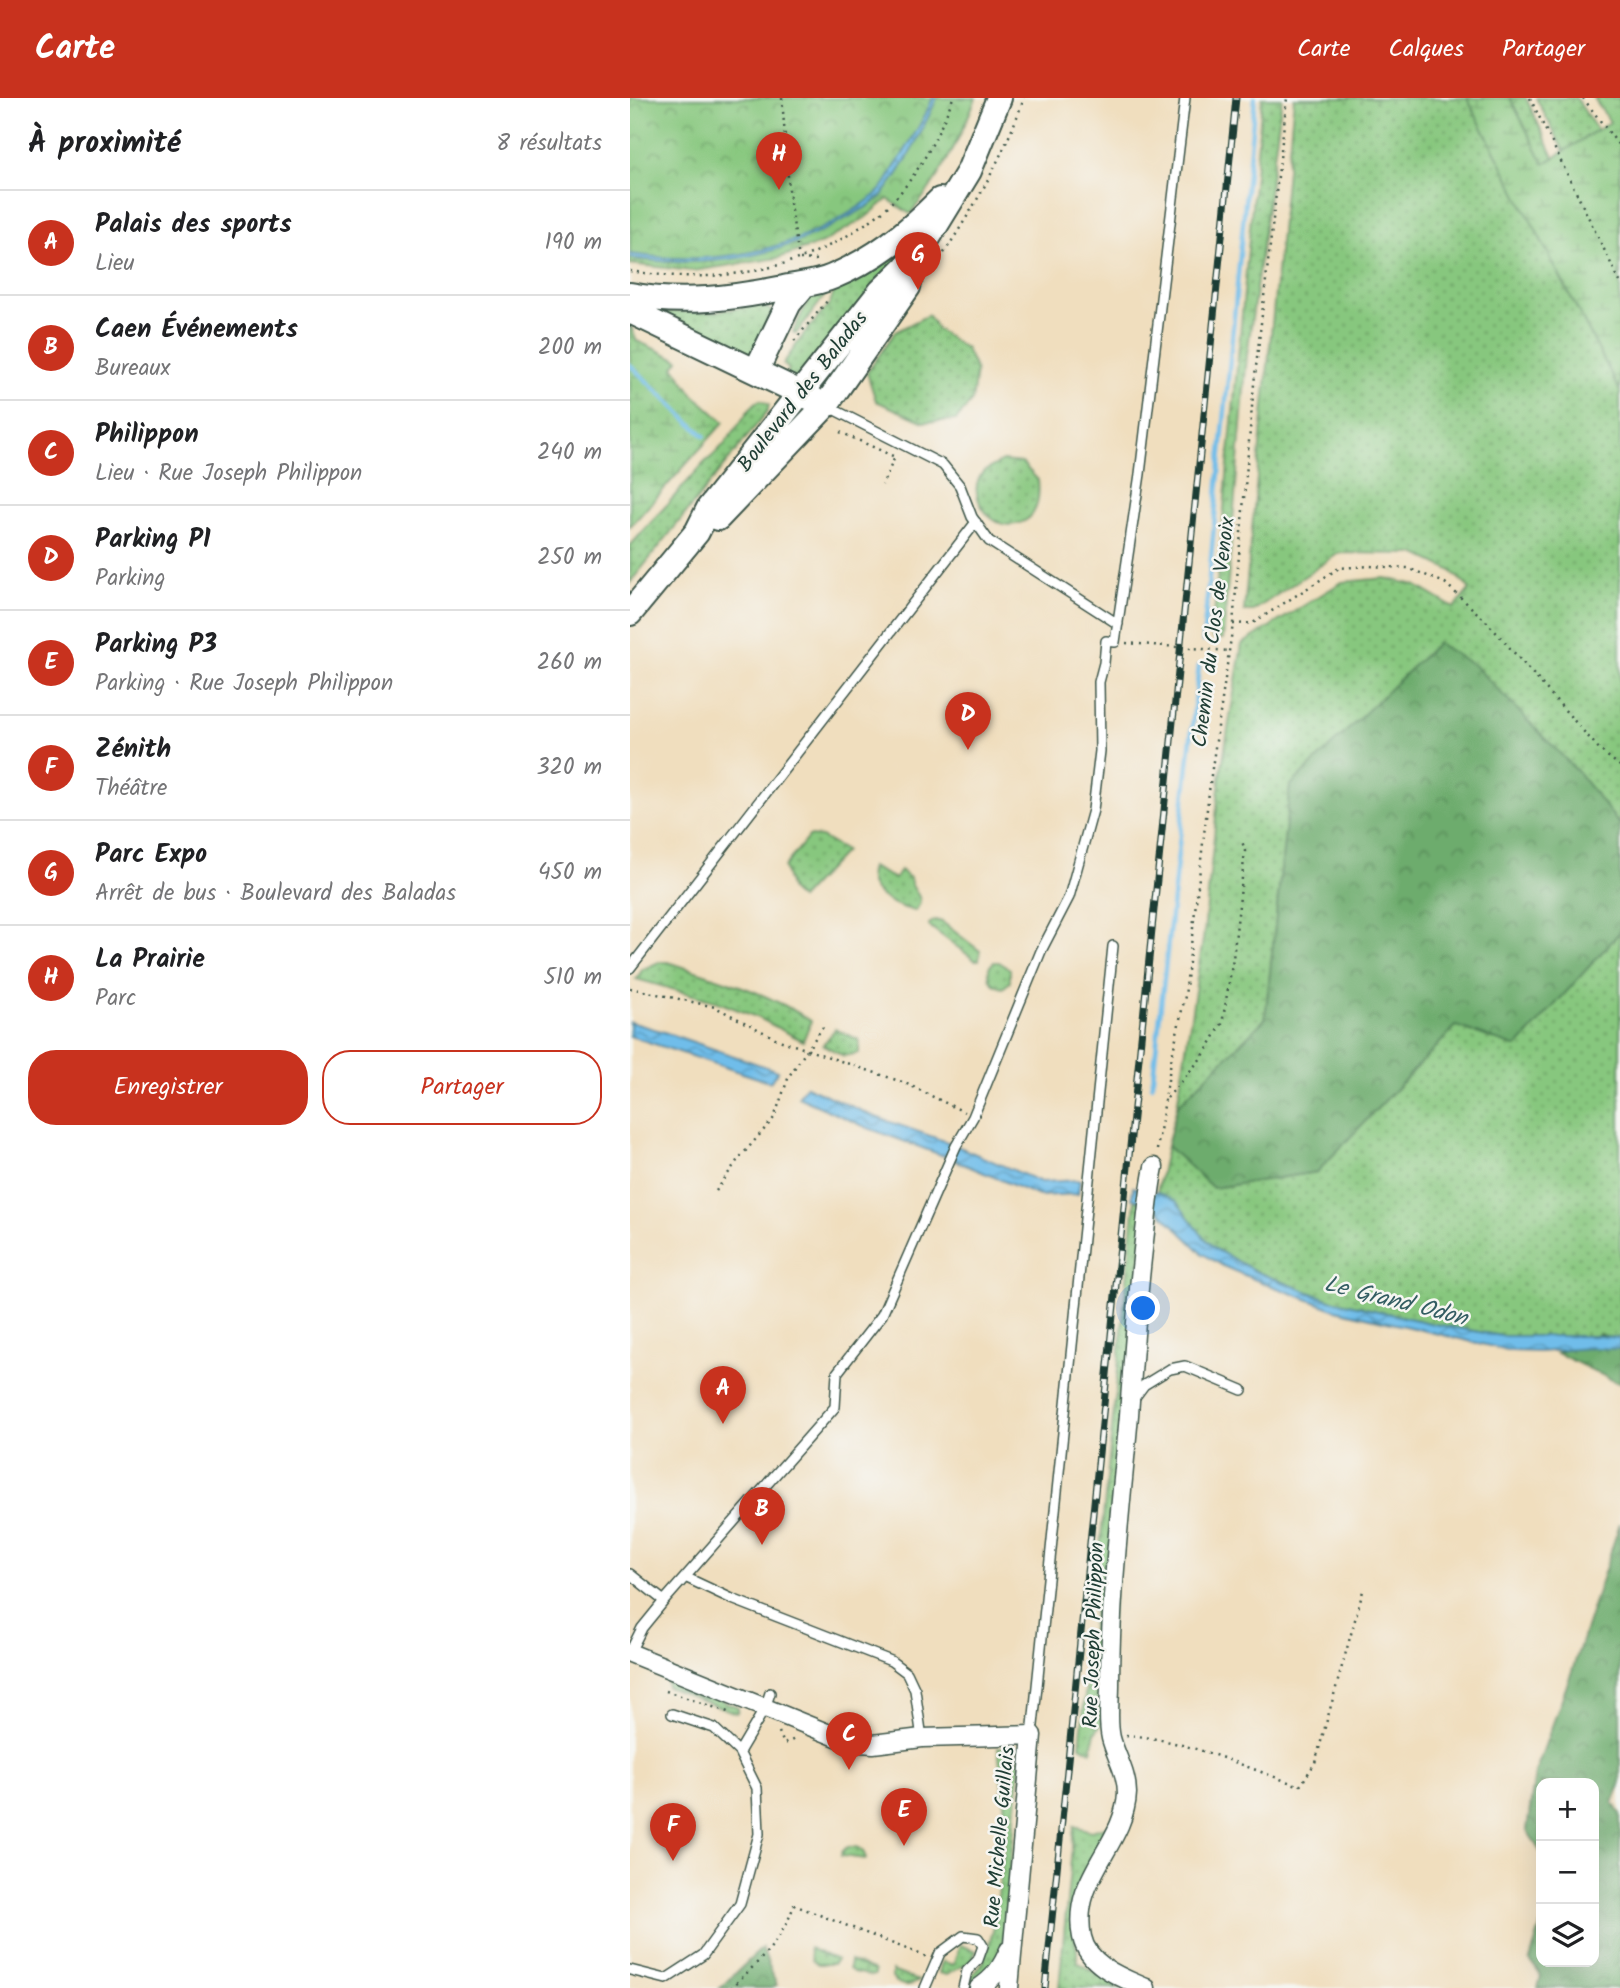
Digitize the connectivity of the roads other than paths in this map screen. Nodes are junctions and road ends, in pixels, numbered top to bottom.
1 (999, 98) edge
2 (1185, 98) edge
3 (969, 171) junction
4 (917, 256) junction
5 (804, 285) junction
6 (881, 291) junction
7 (630, 295) edge
8 (630, 311) edge
9 (756, 372) junction
10 (800, 393) junction
11 (826, 405) junction
12 (976, 522) junction
13 (697, 532) junction
14 (630, 613) edge
15 (1118, 624) junction
16 (1113, 946) dead end
17 (630, 968) edge
18 (1152, 1176) road end
19 (1242, 1390) dead end
20 (1129, 1405) junction
21 (630, 1574) edge
22 (685, 1577) junction
23 (664, 1601) junction
24 (630, 1653) edge
25 (767, 1701) junction
26 (672, 1714) dead end
27 (1031, 1735) junction
28 (922, 1738) junction
29 (739, 1752) junction
30 (1012, 1944) junction
31 (630, 1970) edge
32 (925, 1988) edge
33 (963, 1988) edge
34 (979, 1988) edge
35 (1009, 1988) edge
36 (1146, 1988) edge

1 - 3 main road, Boulevard des Baladas
2 - 15 lane
3 - 4 main road, Boulevard des Baladas
3 - 5 main road
4 - 6 main road, Boulevard des Baladas
4 - 11 main road, Boulevard des Baladas
5 - 7 main road
5 - 9 main road
6 - 10 main road, Boulevard des Baladas
6 - 11 main road
8 - 9 main road
9 - 10 main road
10 - 11 main road
10 - 13 main road, Boulevard des Baladas
11 - 12 lane
11 - 13 main road, Boulevard des Baladas
12 - 15 lane
12 - 17 lane
13 - 14 main road, Boulevard des Baladas
15 - 22 lane
16 - 27 lane
18 - 20 street, Rue Joseph Philippon
19 - 20 lane
20 - 36 street, Rue Joseph Philippon
21 - 23 lane
22 - 23 lane
22 - 28 lane
23 - 24 lane
24 - 25 street
25 - 28 street
25 - 29 lane
26 - 29 lane
27 - 28 street
27 - 30 street, Rue Michelle Guillais
29 - 31 lane
30 - 34 street, Rue Michelle Guillais
30 - 35 street, Rue Michelle Guillais
32 - 33 lane

